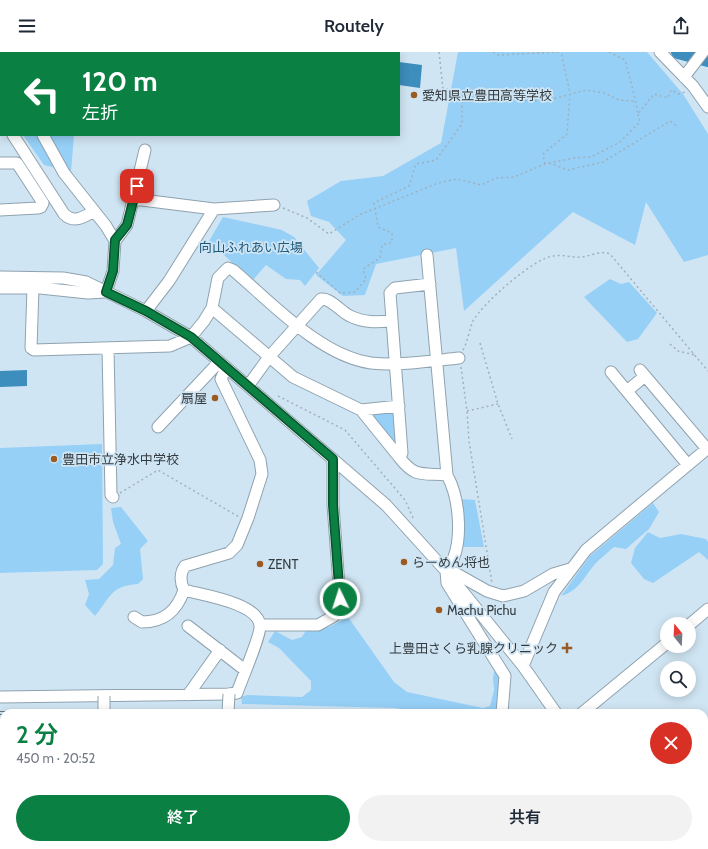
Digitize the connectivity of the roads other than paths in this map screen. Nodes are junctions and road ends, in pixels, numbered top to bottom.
1 (660, 52) edge
2 (703, 52) edge
3 (684, 77) junction
4 (708, 107) edge
5 (14, 136) edge
6 (44, 136) edge
7 (145, 150) dead end
8 (0, 163) edge
9 (134, 199) junction
10 (274, 205) road end
11 (214, 209) junction
12 (0, 210) edge
13 (94, 211) junction
14 (115, 240) junction
15 (427, 255) dead end
16 (3, 284) edge
17 (430, 284) junction
18 (34, 288) junction
19 (106, 292) junction
20 (212, 308) junction
21 (146, 311) junction
22 (391, 321) junction
23 (297, 325) junction
24 (191, 337) junction
25 (108, 348) junction
26 (269, 357) junction
27 (459, 358) road end
28 (438, 360) junction
29 (394, 363) junction
30 (223, 365) junction
31 (611, 372) dead end
32 (248, 386) junction
33 (626, 391) junction
34 (399, 406) junction
35 (361, 410) junction
36 (158, 427) dead end
37 (708, 448) edge
38 (399, 456) junction
39 (333, 459) junction
40 (688, 465) junction
41 (447, 475) junction
42 (113, 497) road end
43 (570, 569) junction
44 (446, 571) junction
45 (184, 590) junction
46 (708, 609) edge
47 (134, 617) dead end
48 (696, 618) edge
49 (260, 625) junction
50 (188, 626) dead end
51 (660, 649) edge
52 (220, 650) junction
53 (523, 666) junction
54 (245, 670) junction
55 (229, 694) junction
56 (188, 695) junction
57 (104, 696) junction
58 (0, 697) edge
59 (104, 709) edge
60 (228, 709) edge
61 (502, 709) edge
62 (553, 709) edge
63 (587, 709) edge

1 - 3 street
2 - 3 street
3 - 4 street
5 - 13 street
6 - 13 street
7 - 9 street
8 - 12 street
9 - 11 street
9 - 14 street
10 - 11 street
11 - 21 street
13 - 14 street
14 - 19 street
15 - 17 street
16 - 18 street
16 - 19 street
17 - 22 street
17 - 28 street
18 - 19 street
18 - 25 street
19 - 21 street
20 - 23 street
20 - 24 street
20 - 26 street
21 - 24 street
22 - 23 street
22 - 29 street
23 - 26 street
23 - 29 street
24 - 25 street
24 - 30 street
25 - 42 street
26 - 32 street
26 - 35 street
27 - 28 street
28 - 29 street
28 - 41 street
29 - 34 street
30 - 32 street
30 - 36 street
30 - 45 street
31 - 33 street
32 - 39 street
33 - 37 street
33 - 40 street
34 - 35 street
34 - 38 street
35 - 38 street
37 - 40 street
38 - 41 street
39 - 44 street
39 - 49 street
40 - 43 street
41 - 44 street
43 - 44 street
43 - 53 street
44 - 53 street
44 - 61 street
45 - 47 street
45 - 49 street
46 - 48 street
49 - 54 street
50 - 52 street
51 - 63 street
52 - 54 street
52 - 56 street
53 - 62 street
54 - 55 street
55 - 56 street
55 - 60 street, bridge
56 - 57 street
57 - 58 street
57 - 59 street, bridge

